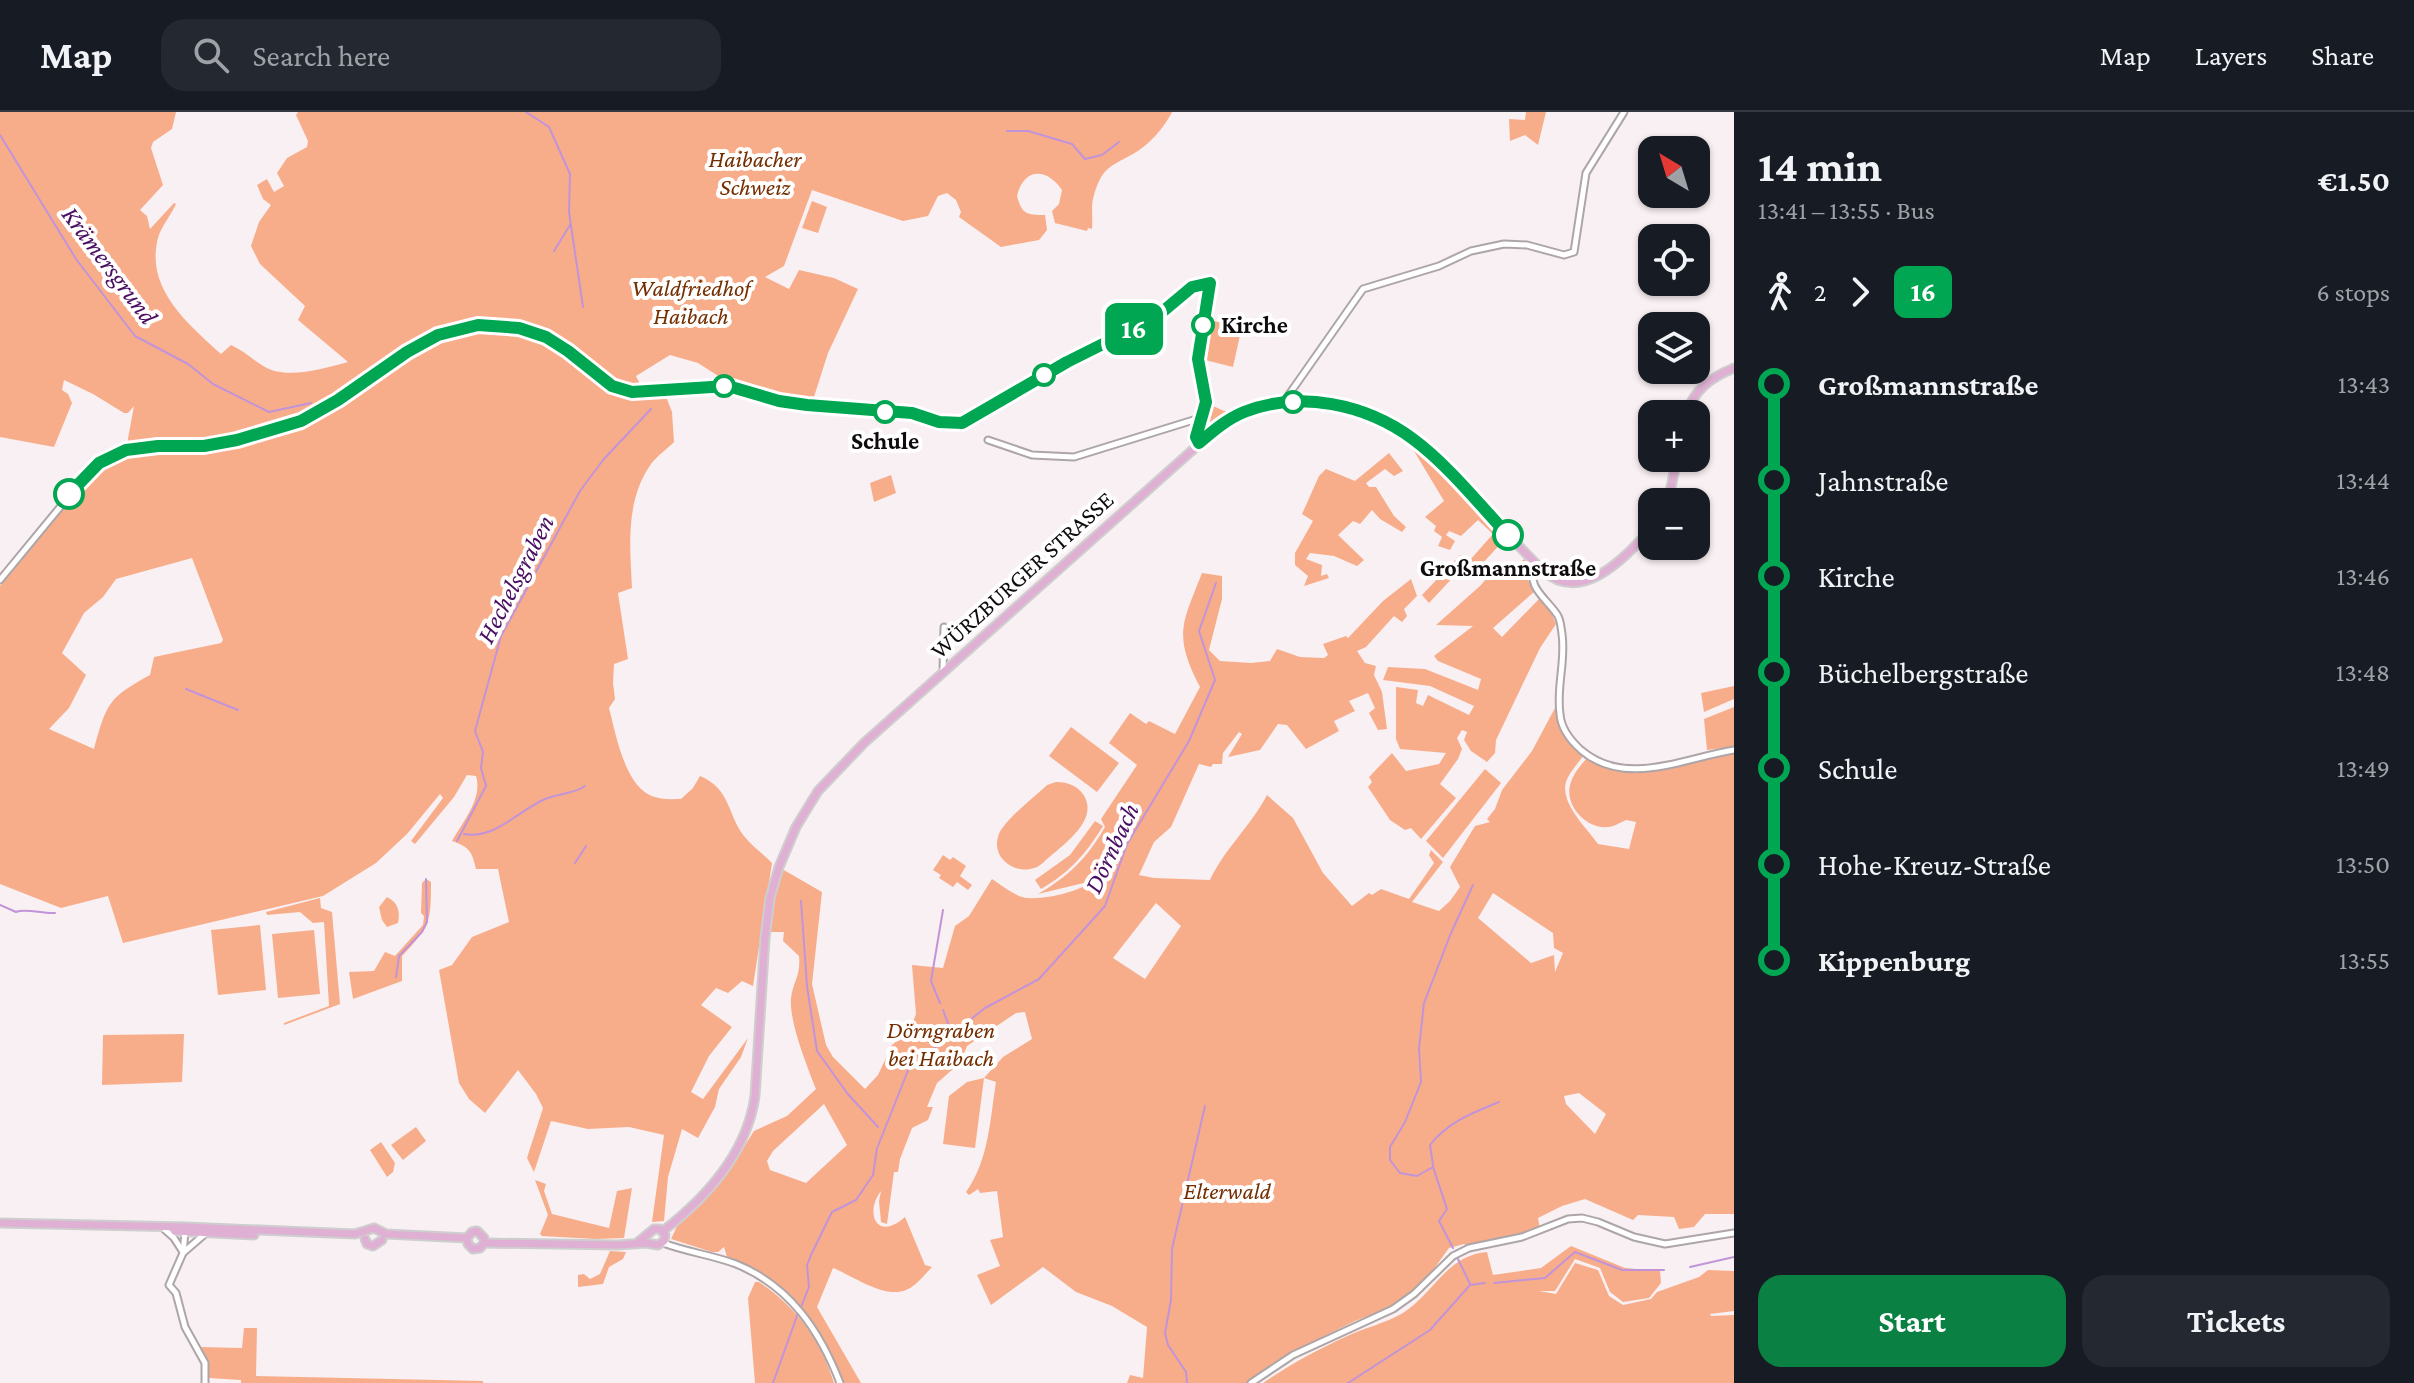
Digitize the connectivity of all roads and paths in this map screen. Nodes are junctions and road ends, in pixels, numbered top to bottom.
1 (1624, 112) edge
2 (1734, 368) edge
3 (1692, 400) edge
4 (1283, 403) junction
5 (973, 418) dead end
6 (988, 440) dead end
7 (1199, 443) junction
8 (1638, 541) edge
9 (1536, 564) junction
10 (0, 580) edge
11 (944, 627) dead end
12 (944, 652) junction
13 (954, 663) junction
14 (943, 673) junction
15 (1734, 750) edge
16 (0, 1223) edge
17 (145, 1228) junction
18 (165, 1230) junction
19 (185, 1232) junction
20 (207, 1233) junction
21 (1734, 1233) edge
22 (649, 1234) junction
23 (365, 1236) junction
24 (666, 1236) junction
25 (382, 1237) junction
26 (467, 1240) junction
27 (484, 1240) junction
28 (637, 1243) junction
29 (651, 1243) junction
30 (183, 1253) junction
31 (205, 1383) edge
32 (840, 1383) edge
33 (1251, 1383) edge

1 - 4 street
2 - 3 main road
4 - 7 main road, WÜRZBURGER STRASSE
4 - 9 main road, WÜRZBURGER STRASSE
5 - 10 street
6 - 7 street
7 - 13 main road, WÜRZBURGER STRASSE
8 - 9 main road, WÜRZBURGER STRASSE
9 - 15 street
11 - 12 street
12 - 13 street
12 - 14 street
13 - 14 main road, WÜRZBURGER STRASSE
14 - 24 main road, WÜRZBURGER STRASSE
16 - 17 main road
17 - 18 main road
17 - 23 main road
18 - 19 main road
18 - 30 street
19 - 20 main road
19 - 30 street
20 - 23 main road
20 - 30 street
21 - 33 street
22 - 24 main road
22 - 28 main road
22 - 29 main road
23 - 25 main road
23 - 25 main road
24 - 29 main road
24 - 32 street
25 - 26 main road
26 - 27 main road
26 - 27 main road
27 - 28 main road
28 - 29 main road
30 - 31 street

